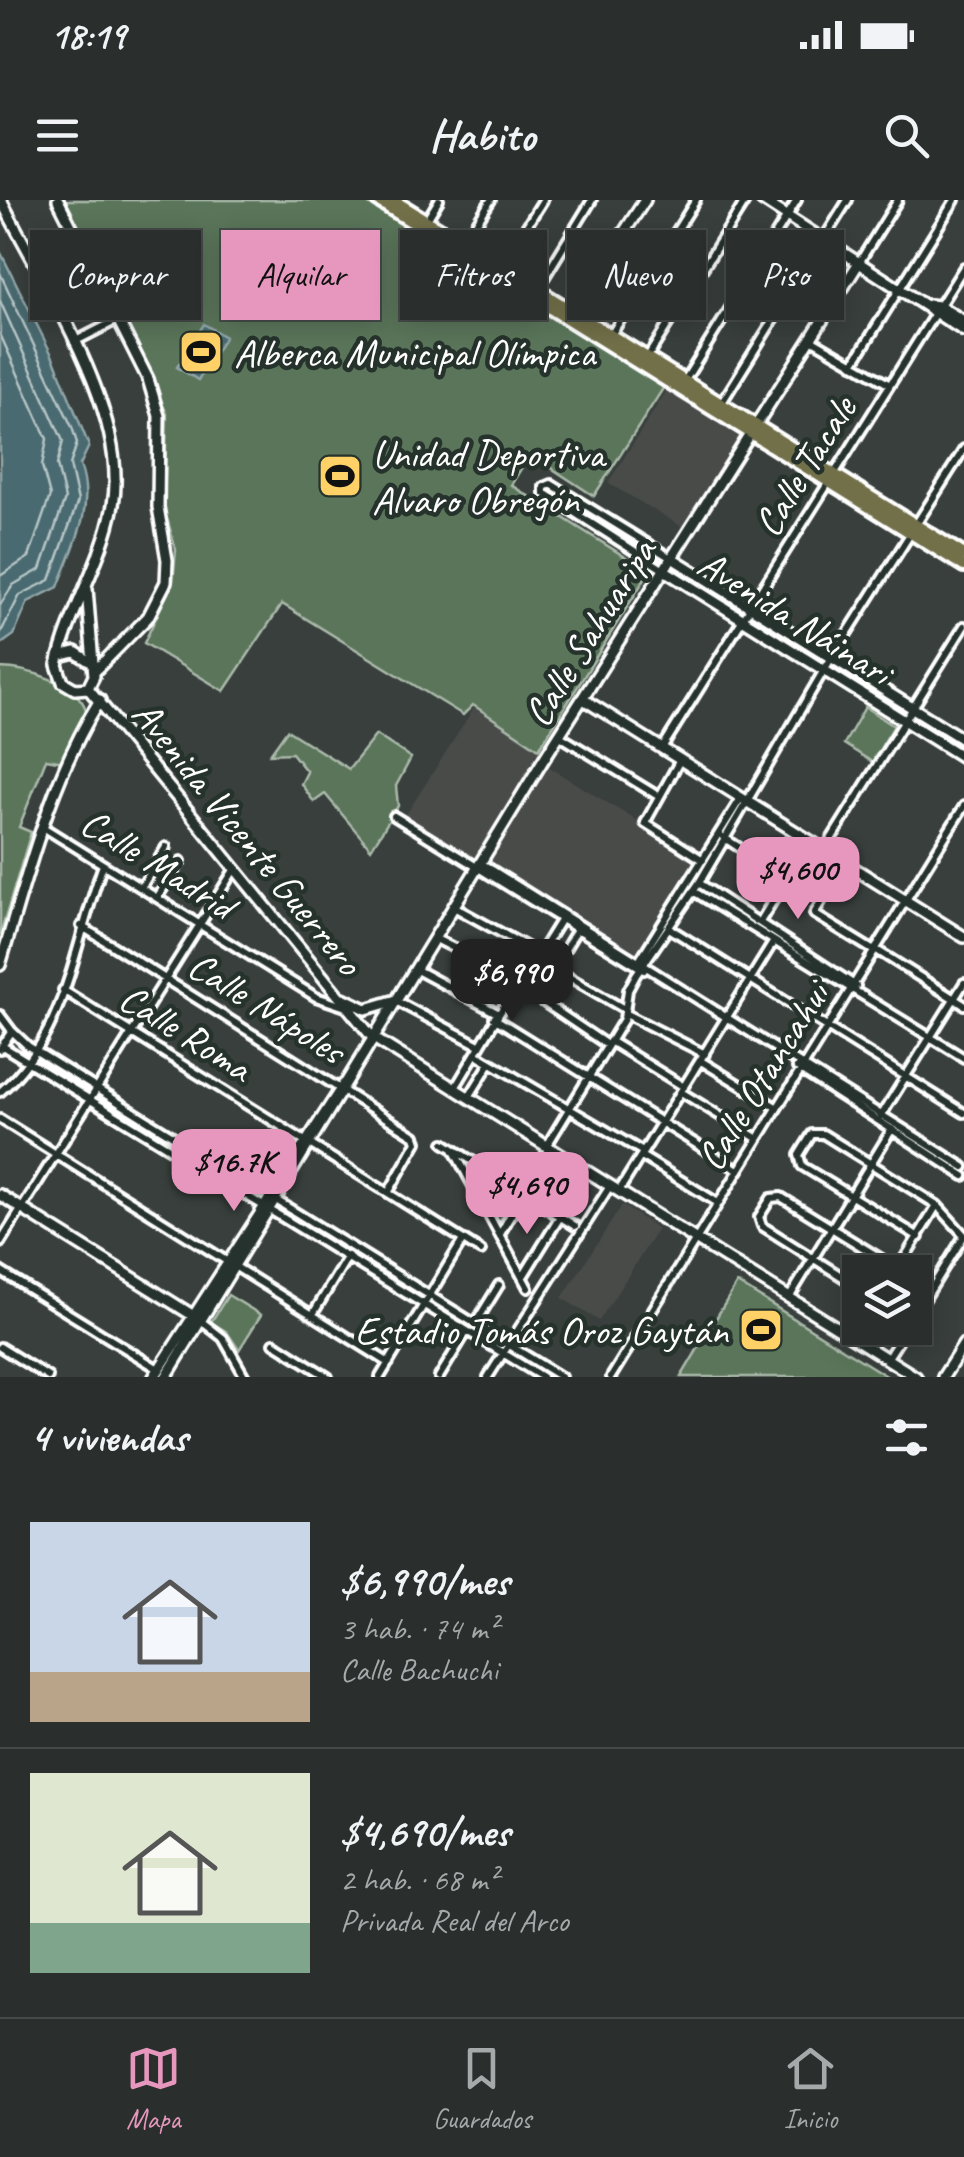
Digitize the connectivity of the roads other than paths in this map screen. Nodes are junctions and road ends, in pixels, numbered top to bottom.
1 (0, 200) edge
2 (58, 200) edge
3 (439, 200) edge
4 (491, 200) edge
5 (542, 200) edge
6 (592, 200) edge
7 (645, 200) edge
8 (696, 200) edge
9 (746, 200) edge
10 (762, 200) edge
11 (797, 200) edge
12 (848, 200) edge
13 (898, 200) edge
14 (956, 200) edge
15 (386, 201) edge
16 (788, 215) junction
17 (424, 224) junction
18 (73, 230) edge
19 (433, 230) edge
20 (472, 230) edge
21 (524, 230) edge
22 (625, 230) edge
23 (811, 230) edge
24 (829, 230) edge
25 (844, 251) edge
26 (860, 262) junction
27 (964, 267) edge
28 (547, 273) edge
29 (901, 287) junction
30 (547, 302) edge
31 (935, 308) junction
32 (117, 320) joint
33 (583, 320) edge
34 (773, 320) edge
35 (964, 321) edge
36 (964, 331) edge
37 (608, 339) junction
38 (811, 339) junction
39 (73, 343) junction
40 (647, 358) junction
41 (852, 364) junction
42 (682, 385) junction
43 (890, 385) junction
44 (721, 404) junction
45 (755, 431) junction
46 (964, 449) edge
47 (832, 478) junction
48 (914, 529) junction
49 (964, 555) edge
50 (672, 558) junction
51 (964, 566) edge
52 (664, 570) junction
53 (87, 589) junction
54 (751, 607) junction
55 (743, 620) junction
56 (964, 626) edge
57 (59, 656) junction
58 (832, 658) junction
59 (89, 661) junction
60 (824, 670) junction
61 (94, 672) junction
62 (88, 688) junction
63 (100, 700) junction
64 (584, 700) junction
65 (912, 708) junction
66 (904, 721) junction
67 (560, 736) junction
68 (964, 740) edge
69 (662, 748) junction
70 (964, 758) edge
71 (680, 760) junction
72 (658, 796) junction
73 (747, 797) junction
74 (964, 806) edge
75 (394, 816) dead end
76 (43, 827) junction
77 (722, 837) junction
78 (166, 847) dead end
79 (824, 850) junction
80 (703, 860) junction
81 (182, 861) dead end
82 (844, 862) junction
83 (103, 865) junction
84 (479, 866) junction
85 (234, 870) junction
86 (699, 882) junction
87 (141, 888) junction
88 (694, 891) junction
89 (157, 898) junction
90 (905, 900) junction
91 (454, 907) junction
92 (562, 916) junction
93 (760, 922) junction
94 (200, 924) junction
95 (81, 926) junction
96 (578, 926) junction
97 (669, 928) junction
98 (964, 937) edge
99 (434, 938) junction
100 (774, 941) junction
101 (874, 950) junction
102 (540, 953) junction
103 (0, 965) edge
104 (556, 966) junction
105 (641, 968) junction
106 (415, 969) junction
107 (750, 978) junction
108 (166, 979) junction
109 (964, 983) edge
110 (517, 984) junction
111 (854, 986) junction
112 (331, 989) junction
113 (64, 990) junction
114 (536, 998) junction
115 (954, 999) junction
116 (395, 1000) junction
117 (964, 1005) edge
118 (346, 1007) junction
119 (626, 1012) junction
120 (0, 1014) edge
121 (496, 1015) junction
122 (726, 1020) junction
123 (828, 1026) junction
124 (12, 1032) junction
125 (132, 1033) junction
126 (372, 1037) junction
127 (930, 1037) junction
128 (609, 1043) junction
129 (477, 1044) junction
130 (2, 1048) edge
131 (38, 1053) junction
132 (476, 1054) junction
133 (703, 1057) junction
134 (964, 1058) edge
135 (32, 1062) junction
136 (490, 1063) junction
137 (801, 1069) junction
138 (906, 1077) junction
139 (588, 1078) junction
140 (342, 1087) junction
141 (455, 1088) junction
142 (98, 1089) junction
143 (683, 1089) junction
144 (0, 1092) edge
145 (469, 1096) junction
146 (92, 1100) junction
147 (570, 1107) junction
148 (776, 1107) junction
149 (964, 1113) edge
150 (881, 1116) junction
151 (0, 1120) edge
152 (661, 1124) junction
153 (893, 1127) junction
154 (758, 1138) junction
155 (307, 1143) junction
156 (444, 1144) dead end
157 (453, 1149) junction
158 (550, 1149) junction
159 (57, 1154) junction
160 (642, 1154) junction
161 (872, 1164) junction
162 (964, 1167) edge
163 (738, 1170) junction
164 (964, 1176) edge
165 (614, 1189) junction
166 (388, 1192) junction
167 (852, 1194) junction
168 (0, 1195) edge
169 (523, 1196) junction
170 (269, 1202) junction
171 (718, 1203) junction
172 (938, 1205) junction
173 (22, 1209) junction
174 (560, 1217) junction
175 (575, 1226) dead end
176 (832, 1227) junction
177 (500, 1234) junction
178 (964, 1236) edge
179 (919, 1237) junction
180 (464, 1240) junction
181 (697, 1240) junction
182 (0, 1243) edge
183 (352, 1249) junction
184 (480, 1251) dead end
185 (873, 1255) edge
186 (907, 1255) edge
187 (347, 1258) junction
188 (812, 1258) junction
189 (231, 1263) junction
190 (0, 1270) edge
191 (524, 1276) junction
192 (842, 1277) edge
193 (499, 1286) dead end
194 (528, 1288) dead end
195 (932, 1288) edge
196 (430, 1297) junction
197 (789, 1298) junction
198 (424, 1306) junction
199 (313, 1314) junction
200 (197, 1318) junction
201 (474, 1324) junction
202 (467, 1332) junction
203 (274, 1342) dead end
204 (508, 1344) junction
205 (964, 1344) edge
206 (897, 1345) edge
207 (0, 1347) edge
208 (502, 1353) junction
209 (888, 1359) junction
210 (388, 1363) junction
211 (314, 1368) junction
212 (545, 1374) edge
213 (164, 1375) edge
214 (48, 1377) edge
215 (246, 1377) edge
216 (308, 1377) edge
217 (328, 1377) edge
218 (380, 1377) edge
219 (439, 1377) edge
220 (488, 1377) edge
221 (561, 1377) edge
222 (611, 1377) edge
223 (916, 1377) edge
224 (943, 1377) edge

1 - 39 street, Avenida Vicente Guerrero
2 - 18 street
3 - 17 street
4 - 20 street
5 - 21 street
6 - 28 street
7 - 22 street
8 - 37 street
9 - 40 street
10 - 16 street
11 - 16 street
12 - 24 street
13 - 26 street
14 - 29 street
15 - 17 main road
16 - 23 street
16 - 42 street
17 - 19 main road
25 - 26 street
26 - 29 street
26 - 38 street, Calle Sahuaripa
27 - 31 street, Calle Tacale
29 - 31 street
29 - 41 street
30 - 37 main road
31 - 35 street
31 - 36 street
31 - 43 street, Calle Tacale
32 - 39 street
32 - 61 street
33 - 37 main road
34 - 44 street
37 - 40 main road
37 - 42 main road
38 - 41 street
38 - 45 street, Calle Sahuaripa
39 - 53 street, Avenida Vicente Guerrero
40 - 42 main road
41 - 43 street
42 - 44 main road
42 - 45 main road
43 - 47 street, Calle Tacale
44 - 45 main road
45 - 47 main road
45 - 50 street, Calle Sahuaripa
46 - 48 street
47 - 48 main road
47 - 54 street, Calle Tacale
48 - 49 main road
48 - 51 main road
48 - 58 street
50 - 52 street, Calle Sahuaripa
50 - 52 street, Avenida Náinari
50 - 54 street, Avenida Náinari
52 - 55 street, Avenida Náinari
52 - 64 street, Calle Sahuaripa
53 - 57 street, Avenida Vicente Guerrero
53 - 59 street, Avenida Vicente Guerrero
54 - 55 street, Calle Tacale
54 - 58 street, Avenida Náinari
55 - 60 street, Avenida Náinari
55 - 69 street, Calle Tacale
56 - 65 street
57 - 59 street
57 - 62 street, Avenida Vicente Guerrero
58 - 60 street
58 - 65 street, Avenida Náinari
59 - 61 street, Avenida Vicente Guerrero
60 - 66 street, Avenida Náinari
60 - 73 street
61 - 62 street, Avenida Vicente Guerrero
62 - 63 street, Avenida Vicente Guerrero
63 - 76 street
63 - 85 street, Avenida Vicente Guerrero
64 - 67 street, Calle Sahuaripa
64 - 69 street
65 - 66 street
65 - 68 street, Avenida Náinari
66 - 70 street, Avenida Náinari
66 - 79 street
67 - 72 street
67 - 84 street, Calle Sahuaripa
69 - 71 street
71 - 72 street
71 - 73 street
72 - 80 street
73 - 77 street
73 - 79 street
74 - 90 street, Calle Otancahui
75 - 84 street
76 - 83 street, Calle Madrid
76 - 103 street
77 - 80 street
77 - 86 street
77 - 93 street
78 - 87 street
79 - 82 street
80 - 105 street
81 - 89 street
82 - 90 street
82 - 101 street
83 - 87 street, Calle Madrid
83 - 95 street
84 - 91 street, Calle Sahuaripa
84 - 92 street
85 - 94 street
85 - 112 street, Avenida Vicente Guerrero
86 - 88 street
86 - 93 street
87 - 89 street, Calle Madrid
88 - 97 street
88 - 100 street
89 - 94 street, Calle Madrid
90 - 98 street
90 - 101 street, Calle Otancahui
91 - 99 street, Calle Sahuaripa
91 - 102 street
92 - 96 street
92 - 102 street
93 - 111 street
94 - 108 street
94 - 118 street, Calle Madrid
95 - 108 street, Calle Nápoles
95 - 113 street
96 - 104 street
96 - 105 street
97 - 105 street
97 - 107 street
99 - 106 street, Calle Sahuaripa
99 - 110 street
100 - 107 street
100 - 111 street
101 - 111 street, Calle Otancahui
101 - 115 street
102 - 104 street
104 - 114 street
104 - 119 street
105 - 119 street
105 - 122 street
106 - 116 street, Calle Sahuaripa
106 - 121 street
107 - 122 street
107 - 123 street
108 - 125 street
108 - 140 street, Calle Nápoles
109 - 115 street
110 - 114 street
110 - 121 street
111 - 123 street, Calle Otancahui
111 - 127 street
112 - 116 street
112 - 118 street, Avenida Vicente Guerrero
113 - 125 street, Calle Roma
113 - 131 street
114 - 128 street
115 - 117 street
115 - 127 street
116 - 126 street, Calle Sahuaripa
116 - 129 street
118 - 126 street, Avenida Vicente Guerrero
119 - 128 street
119 - 133 street
120 - 124 street
121 - 129 street
121 - 139 street
122 - 133 street
122 - 137 street
123 - 137 street, Calle Otancahui
123 - 138 street
124 - 130 street
124 - 131 street
125 - 142 street
125 - 155 street, Calle Roma
126 - 140 street, Calle Sahuaripa
126 - 141 street, Avenida Vicente Guerrero
127 - 134 street
127 - 138 street
128 - 139 street
128 - 143 street
129 - 132 street
130 - 135 street
131 - 135 street
131 - 142 street
132 - 136 street
132 - 141 street
133 - 143 street
133 - 148 street
135 - 144 street
135 - 146 street
136 - 145 street
136 - 147 street
137 - 148 street, Calle Otancahui
137 - 150 street
137 - 153 street
138 - 149 street
138 - 150 street
139 - 147 street
139 - 152 street
140 - 155 street, Calle Sahuaripa
140 - 166 street, Calle Nápoles
141 - 145 street, Avenida Vicente Guerrero
142 - 146 street
142 - 170 street
143 - 152 street
143 - 154 street
145 - 158 street, Avenida Vicente Guerrero
146 - 159 street
146 - 170 street
147 - 158 street
147 - 160 street
148 - 154 street, Calle Otancahui
150 - 153 street
151 - 159 street
152 - 160 street
152 - 163 street
153 - 161 street
153 - 162 street
153 - 164 street
154 - 163 street, Calle Otancahui
155 - 166 street, Calle Roma
155 - 170 street, Calle Sahuaripa
156 - 157 street
157 - 169 street
157 - 177 street
158 - 165 street, Avenida Vicente Guerrero
158 - 169 street
159 - 173 street
159 - 189 street
160 - 165 street
160 - 171 street
161 - 167 street
161 - 167 street
161 - 172 street
163 - 171 street, Calle Otancahui
165 - 181 street, Avenida Vicente Guerrero
165 - 204 street
166 - 180 street, Calle Roma
167 - 176 street
167 - 179 street
168 - 173 street
169 - 174 street
169 - 177 street
170 - 183 street
170 - 187 street
170 - 189 street, Calle Sahuaripa
171 - 181 street, Calle Otancahui
172 - 178 street
172 - 179 street
173 - 182 street
173 - 200 street
174 - 175 street
174 - 191 street
176 - 185 street
176 - 188 street
176 - 188 street
177 - 191 street
178 - 195 street
179 - 186 street
180 - 184 street, Calle Roma
180 - 196 street
181 - 197 street, Avenida Vicente Guerrero
181 - 222 street, Calle Otancahui
183 - 187 street
183 - 196 street
187 - 198 street
187 - 199 street
188 - 192 street
188 - 197 street
189 - 199 street
189 - 200 street, Calle Sahuaripa
190 - 213 street
191 - 194 street
193 - 201 street
196 - 198 street
196 - 201 street
197 - 209 street, Avenida Vicente Guerrero
198 - 202 street
198 - 210 street
199 - 210 street
200 - 213 street, Calle Sahuaripa
200 - 215 street
201 - 204 street
202 - 208 street
202 - 219 street
203 - 211 street
204 - 208 street
204 - 212 street
205 - 224 street
206 - 209 street
207 - 214 street
208 - 212 street
208 - 220 street
209 - 223 street, Avenida Vicente Guerrero
210 - 218 street
211 - 216 street
211 - 217 street
212 - 221 street

